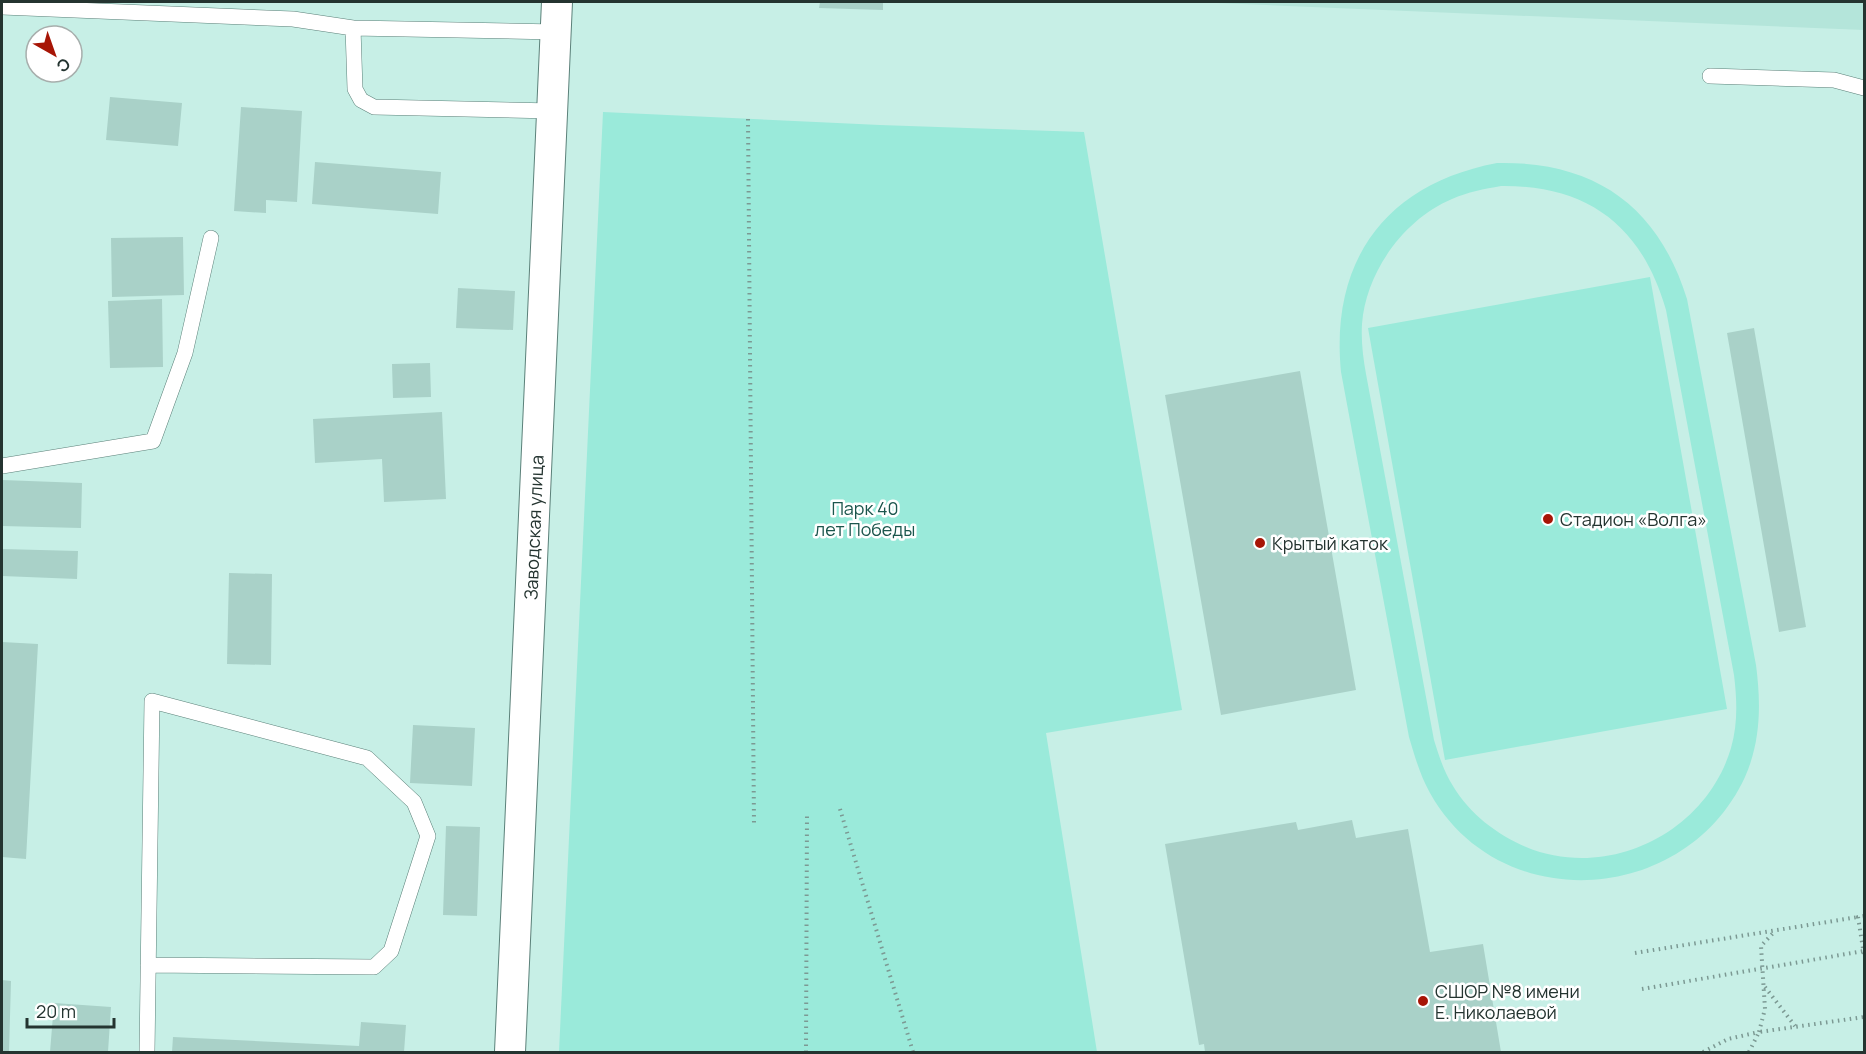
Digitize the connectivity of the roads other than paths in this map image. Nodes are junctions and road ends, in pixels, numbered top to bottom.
1 (556, 2) edge
2 (2, 7) edge
3 (353, 27) junction
4 (556, 32) junction
5 (1710, 76) dead end
6 (1864, 88) edge
7 (553, 111) junction
8 (211, 238) dead end
9 (2, 466) edge
10 (148, 965) junction
11 (147, 1053) edge
12 (510, 1053) edge

1 - 4 street, Заводская улица
2 - 3 lane
3 - 4 lane
3 - 7 lane
4 - 7 street, Заводская улица
5 - 6 lane
7 - 12 street, Заводская улица
8 - 9 lane
10 - 10 lane
10 - 11 lane

